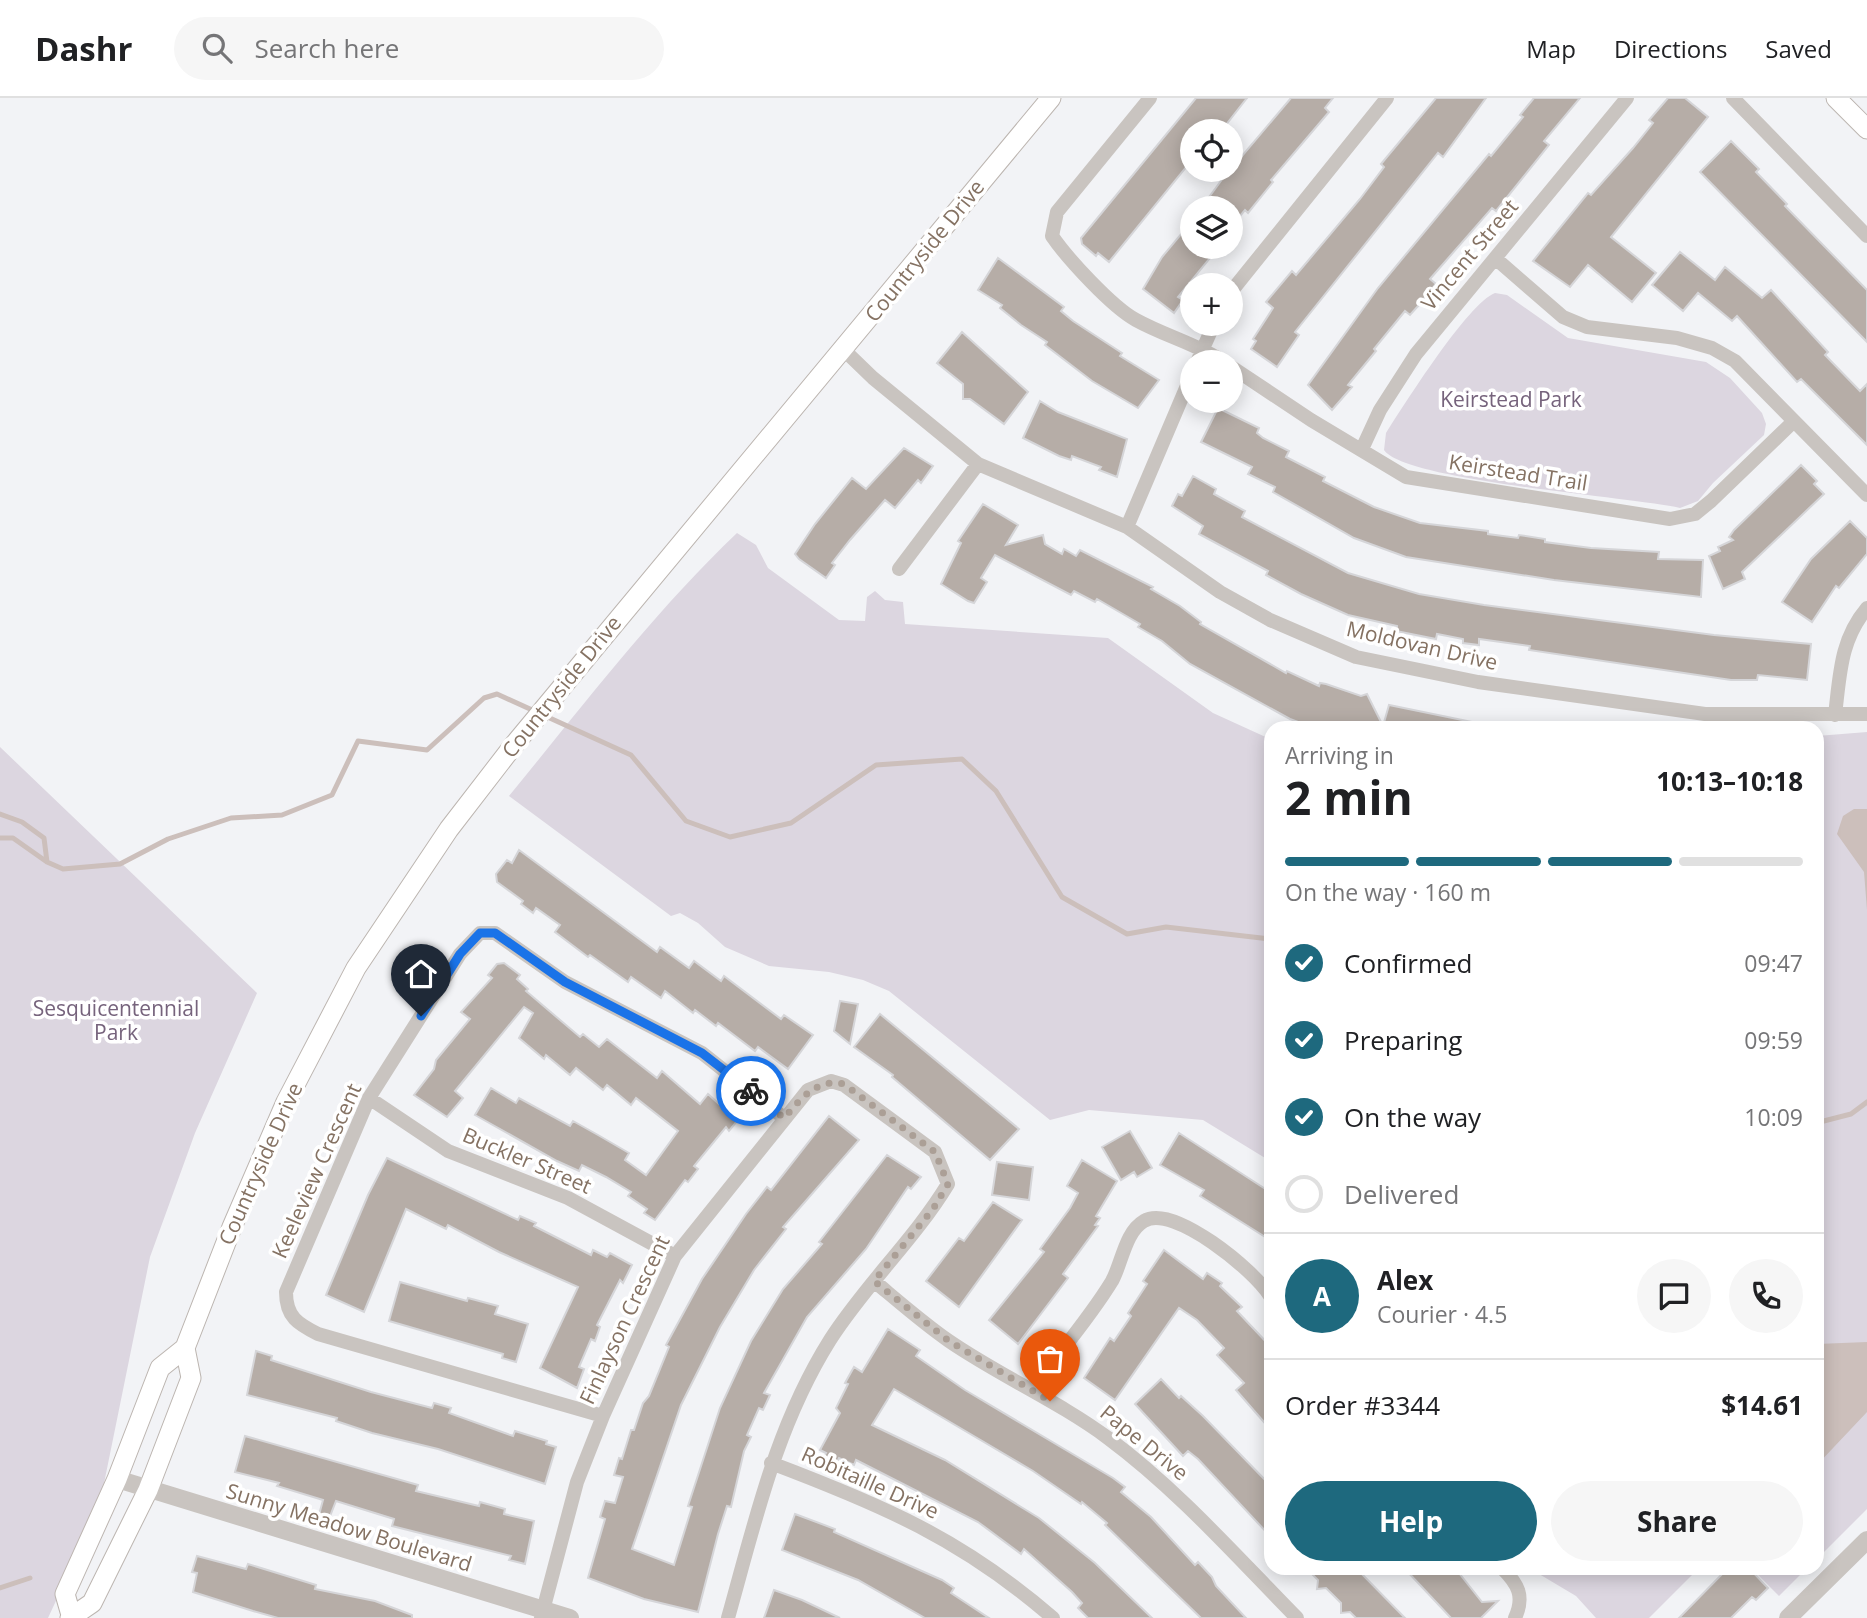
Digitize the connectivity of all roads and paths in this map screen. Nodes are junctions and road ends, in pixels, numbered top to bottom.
1 (1051, 98) edge
2 (1150, 98) edge
3 (1387, 98) edge
4 (1627, 98) edge
5 (1733, 98) edge
6 (1836, 98) edge
7 (1867, 130) edge
8 (1867, 236) edge
9 (1495, 258) junction
10 (1243, 277) edge
11 (1208, 336) edge
12 (1203, 348) junction
13 (844, 350) junction
14 (1206, 350) edge
15 (1243, 375) edge
16 (1180, 402) edge
17 (1794, 421) junction
18 (1362, 449) junction
19 (978, 464) junction
20 (1867, 495) edge
21 (1127, 527) junction
22 (899, 569) dead end
23 (1867, 608) edge
24 (1867, 714) edge
25 (1835, 715) junction
26 (369, 1098) junction
27 (784, 1118) junction
28 (675, 1256) junction
29 (874, 1281) junction
30 (1264, 1289) edge
31 (185, 1348) junction
32 (1032, 1389) junction
33 (603, 1416) junction
34 (771, 1463) junction
35 (117, 1479) junction
36 (148, 1490) junction
37 (1867, 1540) edge
38 (1508, 1575) edge
39 (542, 1614) edge
40 (70, 1617) edge
41 (570, 1618) edge
42 (728, 1618) edge
43 (1053, 1618) edge
44 (1297, 1618) edge
45 (1515, 1618) edge
46 (1788, 1618) edge

1 - 13 main road, Countryside Drive
2 - 12 street
3 - 10 street
4 - 9 street, Vincent Street
5 - 8 street
6 - 7 main road
9 - 17 street
9 - 18 street, Vincent Street
11 - 12 street
12 - 14 street
13 - 19 street, Moldovan Drive
13 - 31 main road, Countryside Drive
15 - 18 street, Keirstead Trail
16 - 21 street
17 - 18 street, Keirstead Trail
17 - 20 street
19 - 21 street, Moldovan Drive
19 - 22 street
21 - 25 street, Moldovan Drive
23 - 25 street
24 - 25 street, Moldovan Drive
26 - 27 street, Keeleview Crescent
26 - 28 street, Buckler Street
26 - 33 street, Keeleview Crescent
27 - 28 street, Finlayson Crescent
27 - 29 street, Finlayson Crescent
28 - 33 street, Finlayson Crescent
29 - 32 street, Pape Drive
29 - 34 street, Finlayson Crescent
30 - 32 street
31 - 35 main road, Countryside Drive
31 - 36 main road, Countryside Drive
32 - 44 street, Pape Drive
33 - 39 street, Finlayson Crescent
34 - 42 street, Finlayson Crescent
34 - 43 street, Robitaille Drive
35 - 36 street, Sunny Meadow Boulevard
35 - 40 main road, Countryside Drive
36 - 39 street, Sunny Meadow Boulevard
36 - 40 main road, Countryside Drive
37 - 46 street
38 - 45 street
39 - 41 street, Sunny Meadow Boulevard

